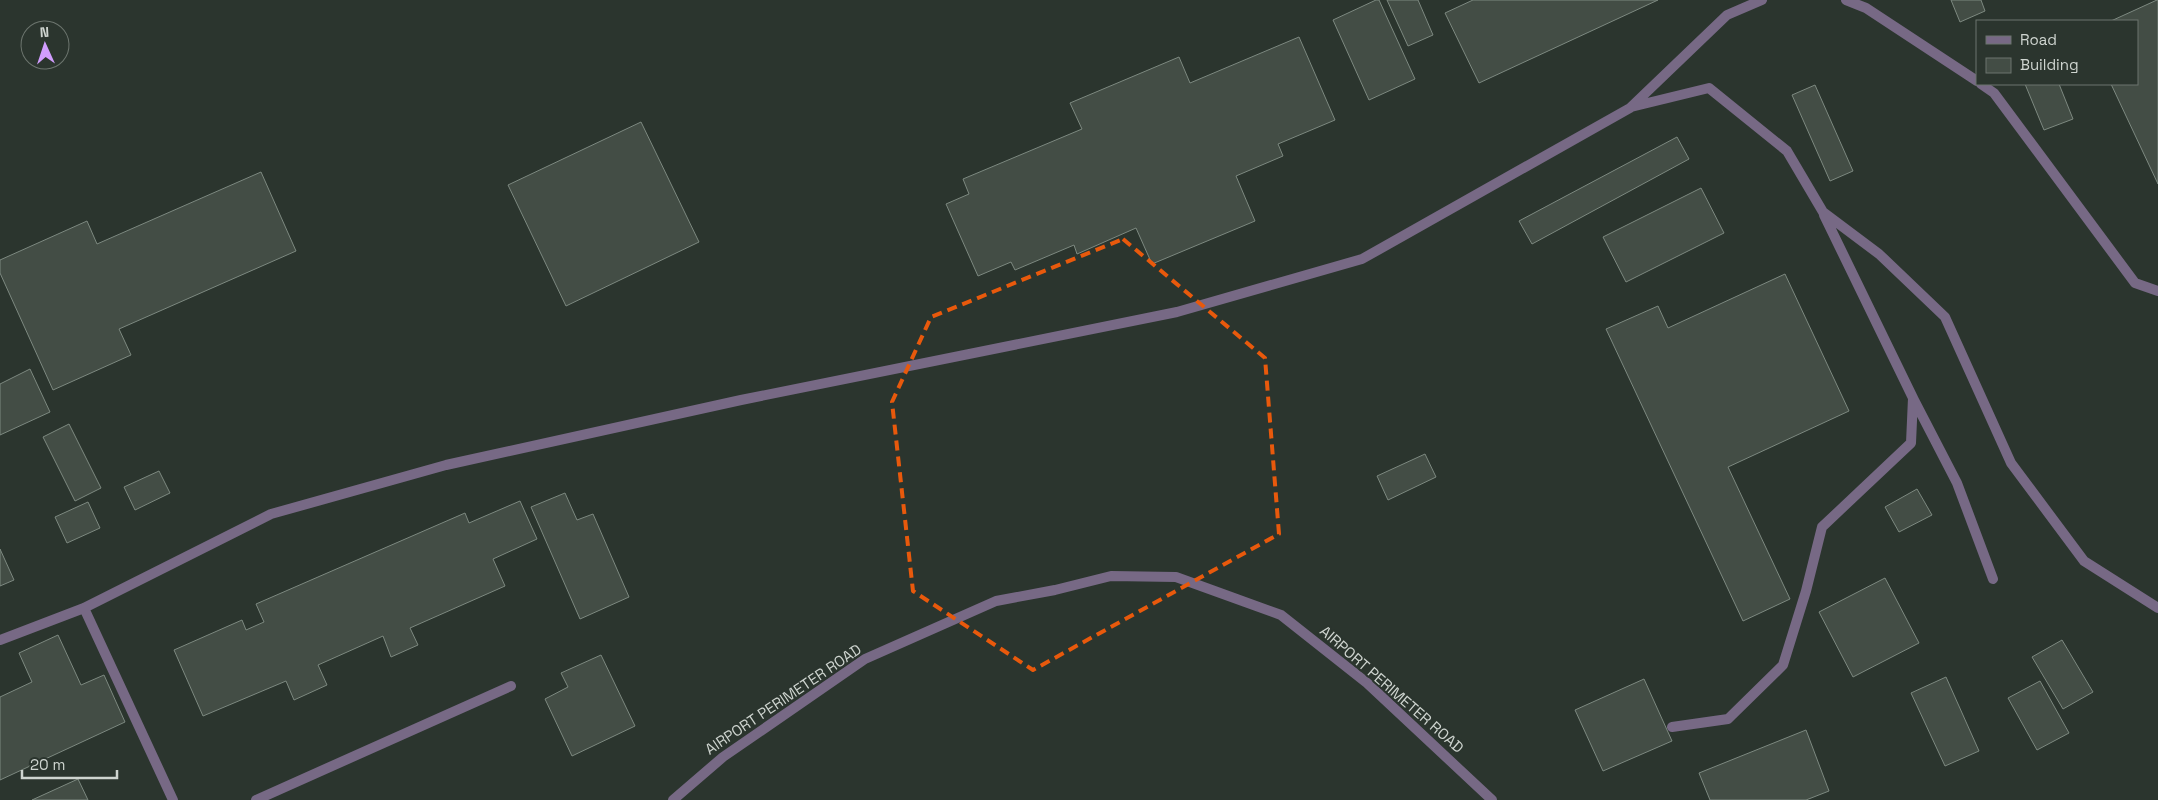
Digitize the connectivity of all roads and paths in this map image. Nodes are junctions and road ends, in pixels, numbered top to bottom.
1 (1762, 0) edge
2 (1846, 0) edge
3 (1976, 80) edge
4 (1982, 85) edge
5 (1630, 108) junction
6 (1823, 212) junction
7 (2158, 291) edge
8 (1913, 398) junction
9 (1993, 579) dead end
10 (84, 608) junction
11 (2158, 608) edge
12 (0, 640) edge
13 (511, 686) dead end
14 (1672, 727) dead end
15 (173, 800) edge
16 (256, 800) edge
17 (674, 800) edge
18 (1492, 800) edge

1 - 5 street
2 - 3 street
4 - 7 street
5 - 6 street
5 - 10 street
6 - 8 street
6 - 11 street
8 - 9 street
8 - 14 street
10 - 12 street
10 - 15 street
13 - 16 street
17 - 18 street, AIRPORT PERIMETER ROAD

